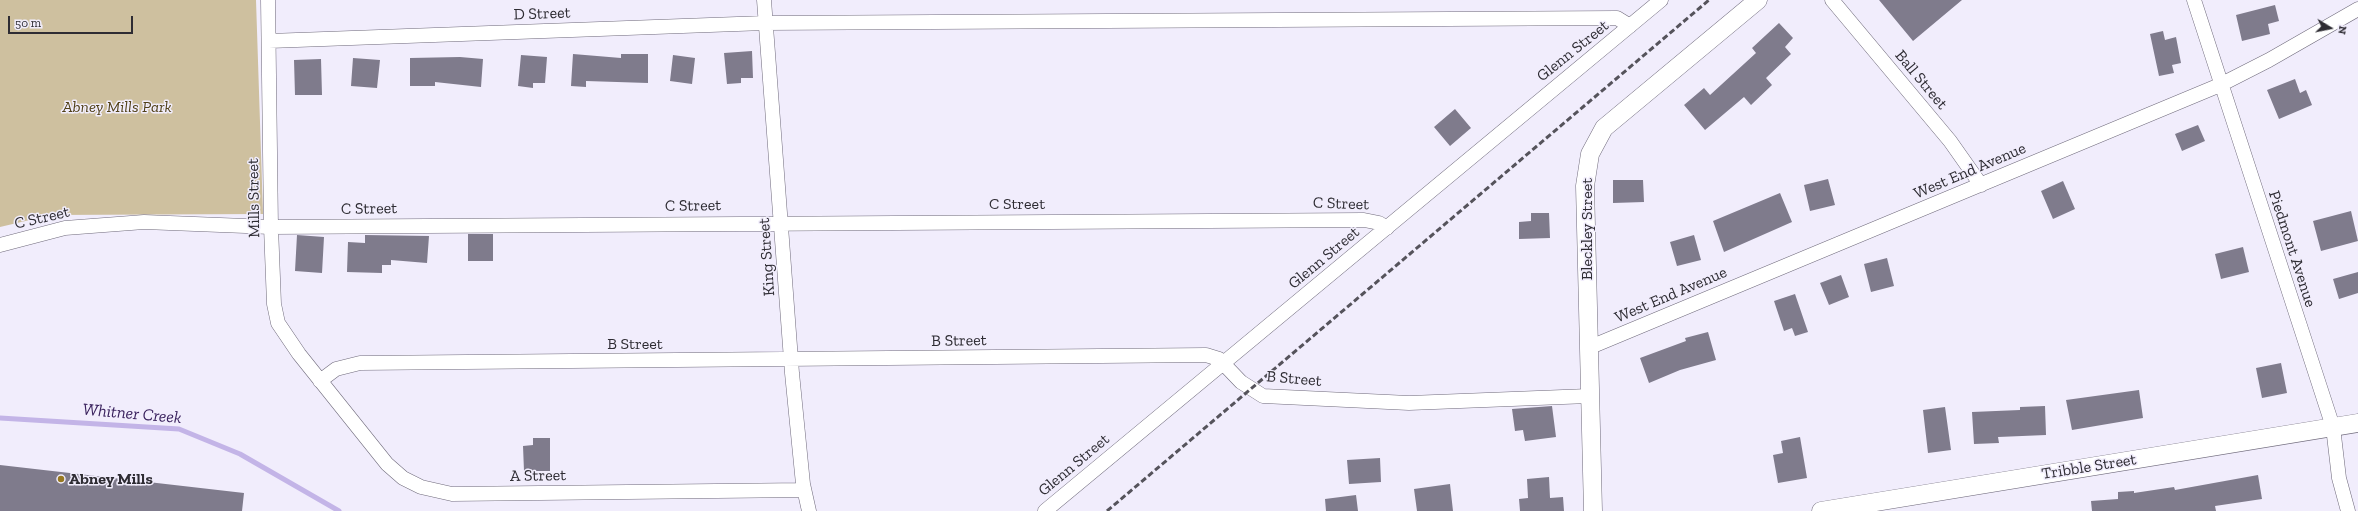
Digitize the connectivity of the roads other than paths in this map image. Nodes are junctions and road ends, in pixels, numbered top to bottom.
1 (268, 0) edge
2 (764, 0) edge
3 (1661, 0) edge
4 (1758, 0) edge
5 (1832, 0) edge
6 (2194, 0) edge
7 (2358, 10) edge
8 (766, 23) junction
9 (1630, 26) junction
10 (268, 41) junction
11 (2220, 85) junction
12 (1980, 185) junction
13 (781, 222) junction
14 (272, 227) junction
15 (1387, 228) junction
16 (0, 245) edge
17 (1588, 348) junction
18 (791, 360) junction
19 (1224, 363) junction
20 (320, 381) junction
21 (1589, 396) junction
22 (2358, 423) edge
23 (2333, 428) junction
24 (804, 490) junction
25 (809, 511) edge
26 (1045, 511) edge
27 (1593, 511) edge
28 (1821, 511) edge
29 (2348, 511) edge

1 - 10 street, Mills Street
2 - 8 street, King Street
3 - 9 street, Glenn Street
4 - 17 street, Bleckley Street
5 - 12 street, Ball Street
6 - 11 street, Piedmont Avenue
7 - 11 street, West End Avenue
8 - 9 street, D Street
8 - 10 street, D Street
8 - 13 street, King Street
9 - 15 street, Glenn Street
10 - 14 street, Mills Street
11 - 12 street, West End Avenue
11 - 23 street, Piedmont Avenue
12 - 17 street, West End Avenue
13 - 14 street, C Street
13 - 15 street, C Street
13 - 18 street, King Street
14 - 16 street, C Street
14 - 20 street, Mills Street
15 - 19 street, Glenn Street
17 - 21 street, Bleckley Street
18 - 19 street, B Street
18 - 20 street, B Street
18 - 24 street, King Street
19 - 21 street, B Street
19 - 26 street, Glenn Street
20 - 24 street, A Street
21 - 27 street, Bleckley Street
22 - 23 street, Tribble Street
23 - 28 street, Tribble Street
23 - 29 street, Piedmont Avenue
24 - 25 street, King Street

